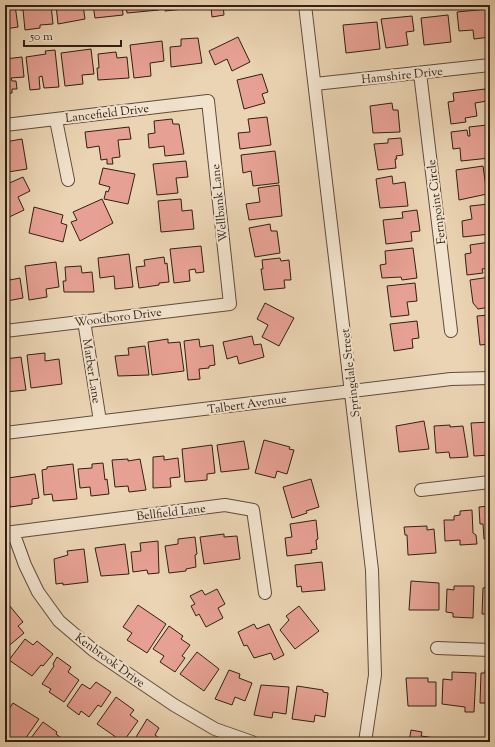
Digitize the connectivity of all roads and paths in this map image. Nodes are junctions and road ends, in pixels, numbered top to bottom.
1 (306, 5) edge
2 (490, 65) edge
3 (420, 73) junction
4 (315, 84) junction
5 (208, 101) joint
6 (56, 120) junction
7 (5, 125) edge
8 (68, 180) dead end
9 (230, 304) joint
10 (84, 321) junction
11 (5, 331) edge
12 (451, 331) dead end
13 (490, 378) edge
14 (352, 391) junction
15 (100, 421) junction
16 (5, 433) edge
17 (490, 482) edge
18 (422, 490) dead end
19 (9, 533) edge
20 (265, 593) dead end
21 (437, 648) dead end
22 (490, 650) edge
23 (252, 742) edge
24 (365, 742) edge

1 - 4 street, Springdale Street
2 - 3 street, Hamshire Drive
3 - 4 street, Hamshire Drive
3 - 12 street, Fernpoint Circle
4 - 14 street, Springdale Street
5 - 6 street, Lancefield Drive
5 - 9 street, Wellbank Lane
6 - 7 street, Lancefield Drive
6 - 8 street
9 - 10 street, Woodboro Drive
10 - 11 street, Woodboro Drive
10 - 15 street, Marber Lane
13 - 14 street, Talbert Avenue
14 - 15 street, Talbert Avenue
14 - 24 street, Springdale Street
15 - 16 street, Talbert Avenue
17 - 18 street
19 - 20 street, Bellfield Lane
19 - 23 street, Kenbrook Drive
21 - 22 street

